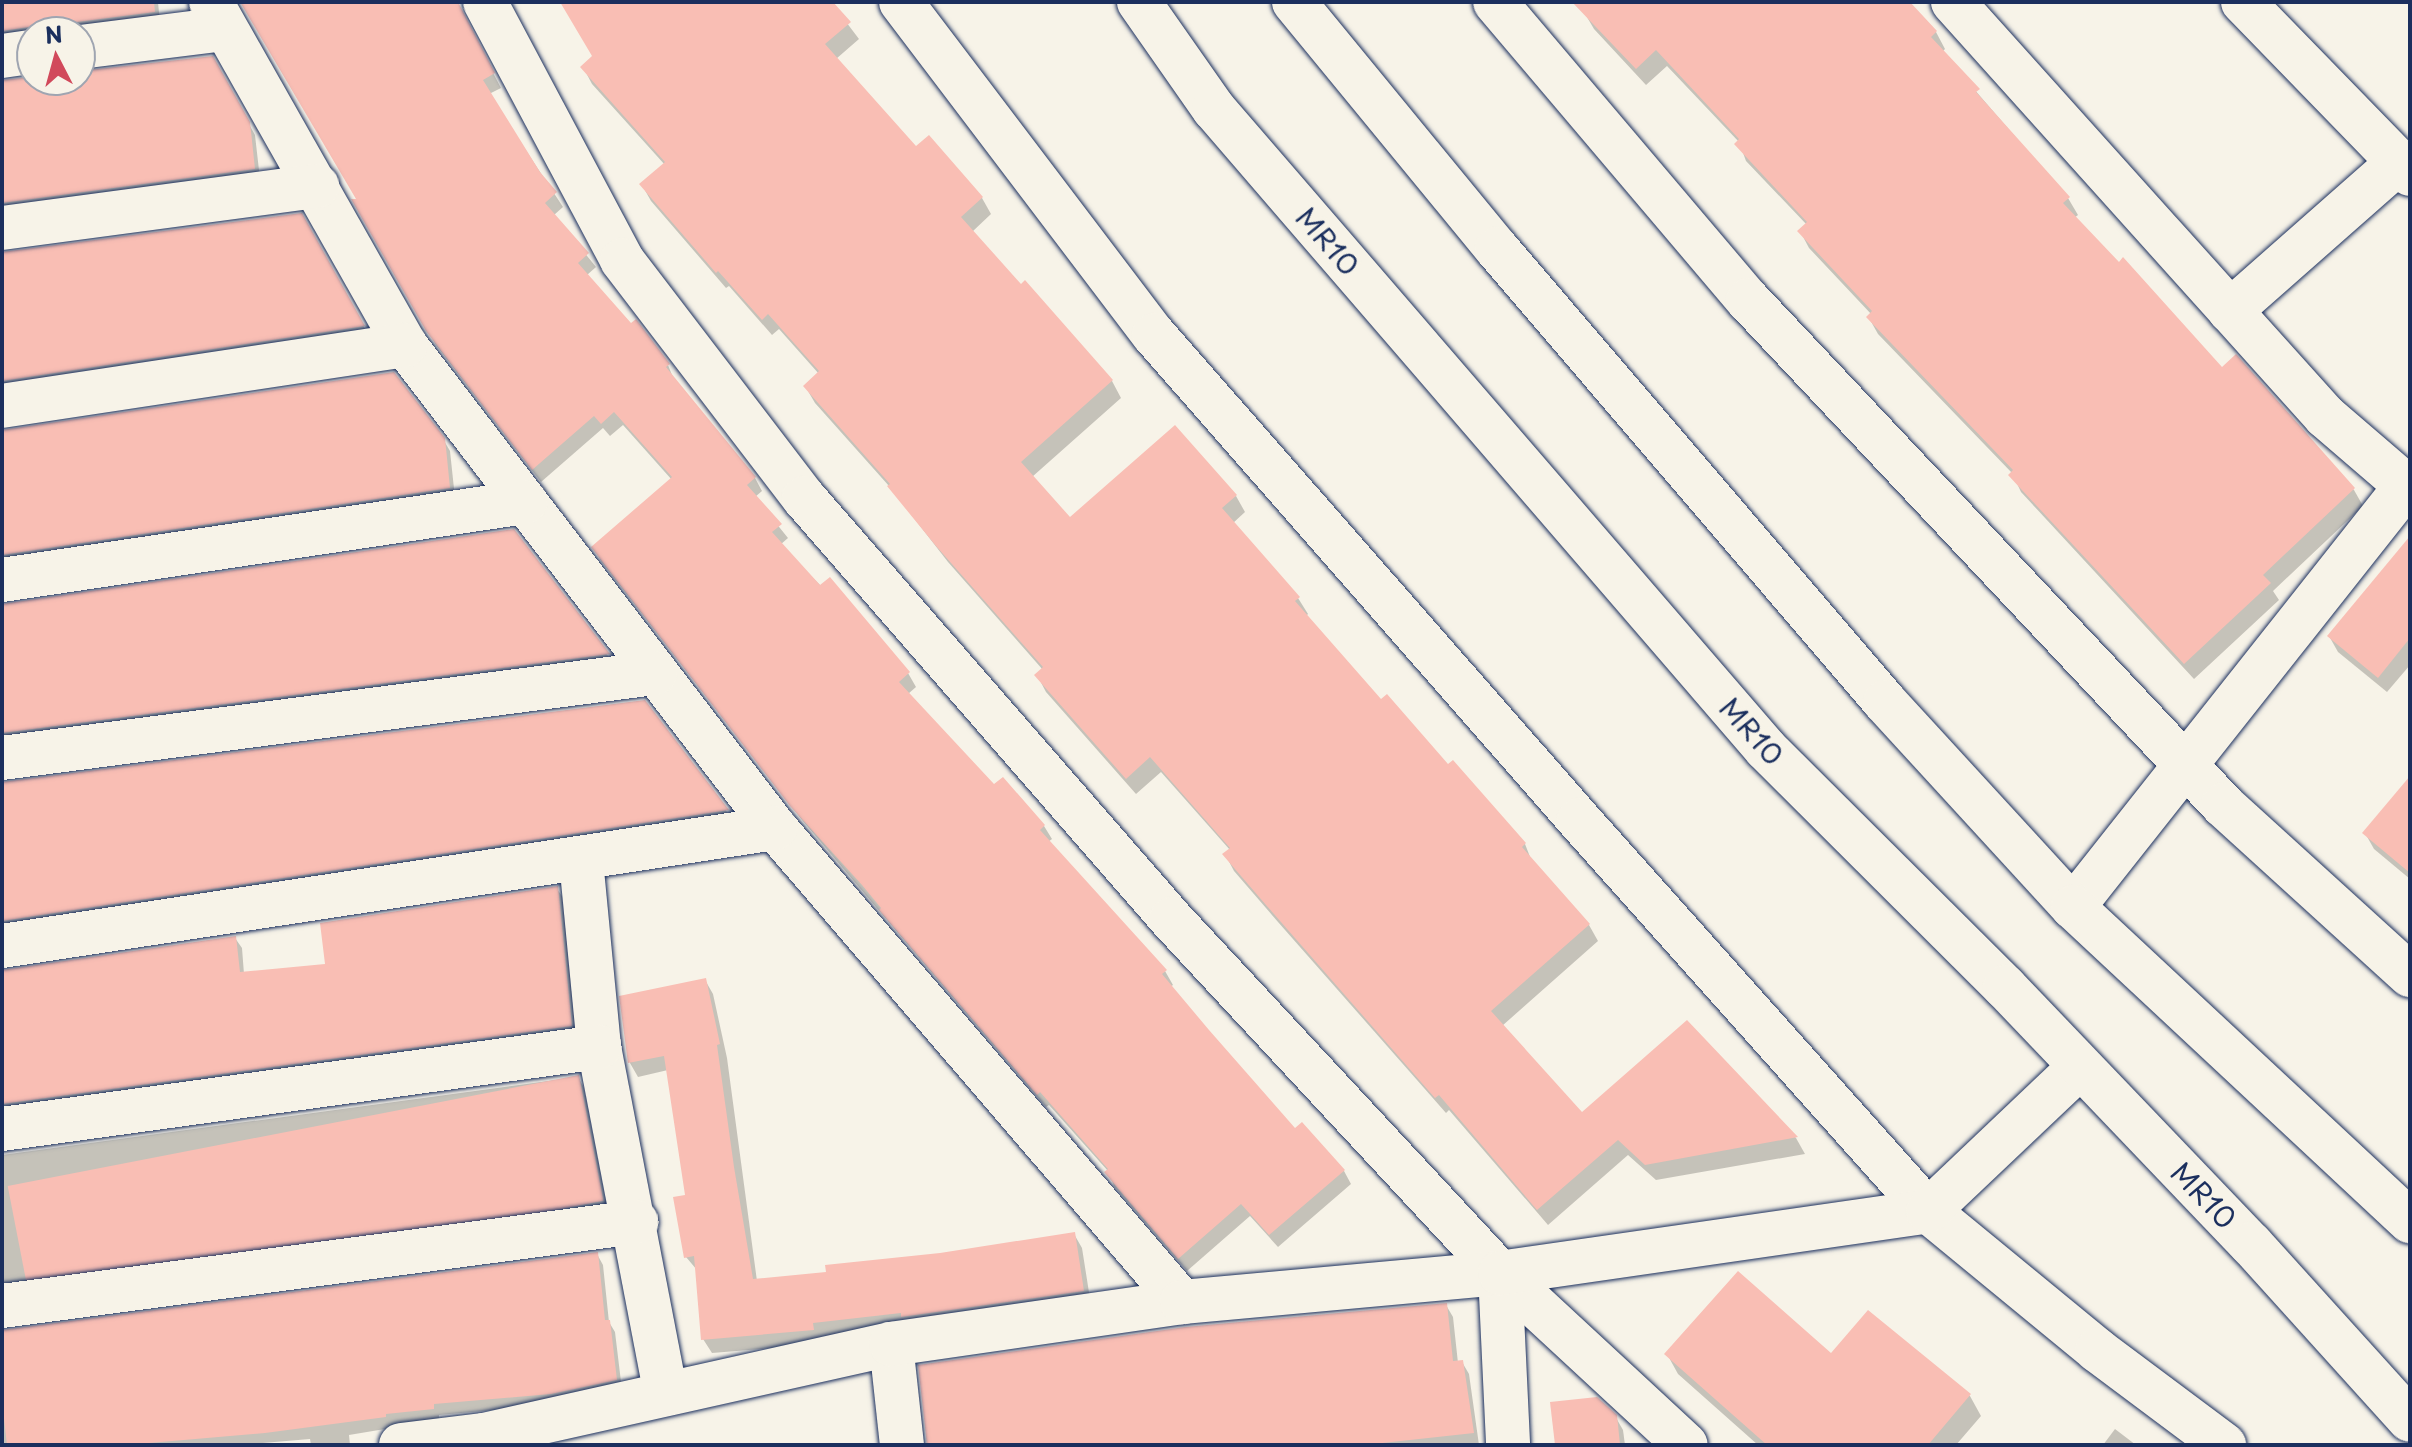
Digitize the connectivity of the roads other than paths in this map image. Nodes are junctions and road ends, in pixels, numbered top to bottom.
1 (485, 2) edge
2 (901, 2) edge
3 (1139, 2) edge
4 (1294, 2) edge
5 (1495, 2) edge
6 (1953, 2) edge
7 (2243, 2) edge
8 (218, 16) edge
9 (96, 43) edge
10 (2404, 168) edge
11 (317, 186) junction
12 (2, 228) edge
13 (2230, 311) junction
14 (405, 345) junction
15 (2, 406) edge
16 (2409, 486) edge
17 (525, 502) junction
18 (2, 580) edge
19 (655, 673) junction
20 (2, 758) edge
21 (2186, 765) junction
22 (775, 828) junction
23 (581, 860) junction
24 (2073, 907) junction
25 (2, 946) edge
26 (2410, 975) edge
27 (599, 1047) junction
28 (2080, 1067) junction
29 (2, 1129) edge
30 (1928, 1211) junction
31 (2410, 1221) edge
32 (636, 1222) junction
33 (1500, 1273) junction
34 (1182, 1302) junction
35 (2, 1306) edge
36 (891, 1344) junction
37 (666, 1394) junction
38 (2410, 1420) edge
39 (485, 1440) edge
40 (401, 1445) edge
41 (902, 1445) edge
42 (1508, 1445) edge
43 (1686, 1445) edge
44 (2224, 1445) edge

1 - 33 street
2 - 30 street
3 - 28 street, MR10
4 - 24 street
5 - 21 street
6 - 13 street
7 - 10 street
8 - 9 street
8 - 11 street
10 - 13 street
11 - 12 street
11 - 14 street
13 - 16 street
14 - 15 street
14 - 17 street
16 - 21 street
17 - 18 street
17 - 19 street
19 - 20 street
19 - 22 street
21 - 24 street
21 - 26 street
22 - 23 street
22 - 34 street
23 - 25 street
23 - 27 street
24 - 31 street
27 - 29 street
27 - 32 street
28 - 30 street
28 - 38 street, MR10
30 - 33 street
30 - 44 street
32 - 35 street
32 - 37 street
33 - 34 street
33 - 42 street
33 - 43 street
34 - 36 street
36 - 37 street
36 - 41 street
37 - 39 street
39 - 40 street

